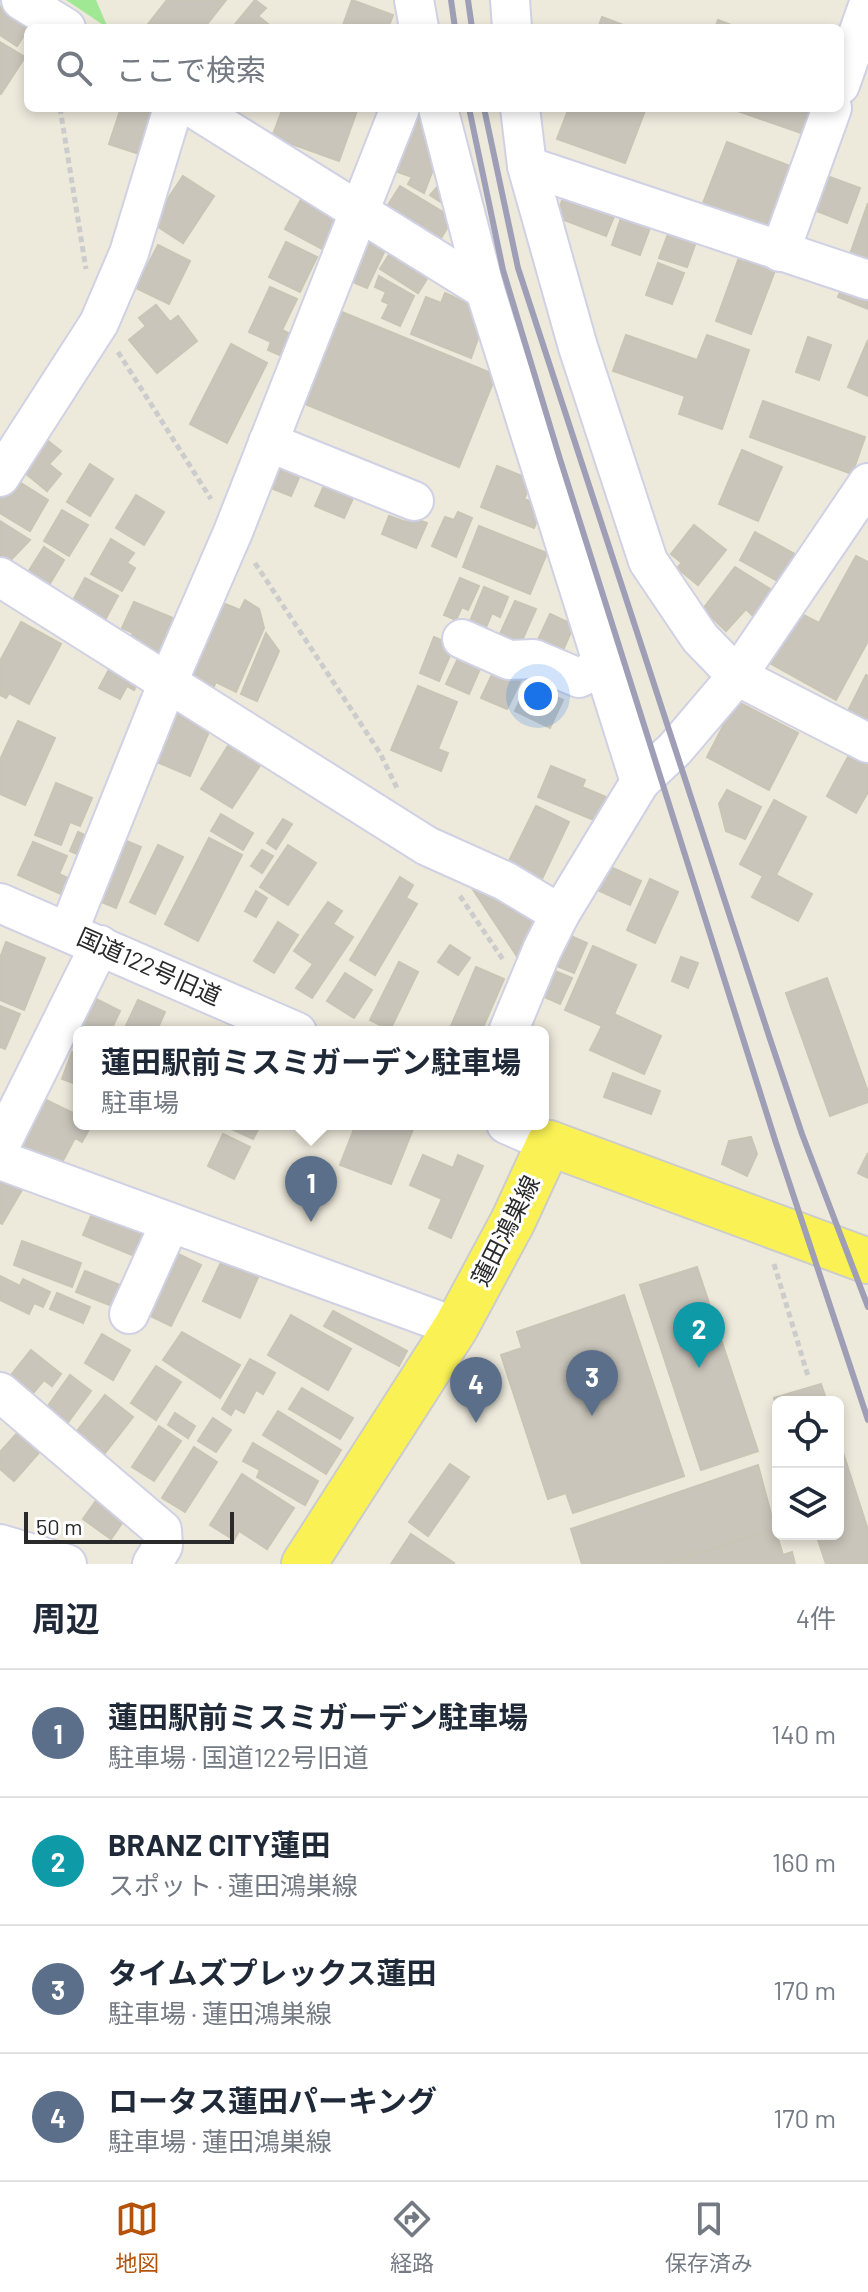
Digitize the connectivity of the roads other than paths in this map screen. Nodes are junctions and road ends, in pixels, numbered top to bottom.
1 (414, 0) edge
2 (510, 0) edge
3 (868, 6) edge
4 (418, 24) edge
5 (512, 24) edge
6 (844, 74) edge
7 (172, 112) edge
8 (199, 112) edge
9 (398, 112) edge
10 (439, 112) edge
11 (520, 112) edge
12 (831, 112) edge
13 (527, 166) junction
14 (359, 212) junction
15 (780, 252) junction
16 (868, 280) edge
17 (485, 290) junction
18 (268, 442) junction
19 (4, 463) edge
20 (868, 483) edge
21 (414, 501) dead end
22 (0, 577) edge
23 (462, 639) dead end
24 (604, 665) junction
25 (737, 676) junction
26 (168, 682) junction
27 (868, 743) edge
28 (640, 782) junction
29 (0, 903) edge
30 (560, 914) junction
31 (84, 938) junction
32 (283, 1026) edge
33 (510, 1026) edge
34 (520, 1130) edge
35 (549, 1143) junction
36 (0, 1146) edge
37 (0, 1160) edge
38 (170, 1223) junction
39 (868, 1261) edge
40 (129, 1314) dead end
41 (456, 1327) junction
42 (0, 1392) edge
43 (0, 1544) edge
44 (67, 1564) edge
45 (152, 1564) edge
46 (304, 1564) edge

1 - 4 street
2 - 5 street
3 - 6 street
7 - 19 street
8 - 14 street
9 - 14 street
10 - 17 street
11 - 13 street
12 - 15 street
13 - 15 street
13 - 25 street
14 - 17 street
14 - 18 street
15 - 16 street
17 - 24 street
18 - 21 street
18 - 26 street
20 - 25 street
22 - 26 street
23 - 24 street
24 - 28 street
25 - 27 street
25 - 28 street
26 - 30 street
26 - 31 street
28 - 30 street
29 - 31 street, 国道122号旧道
30 - 33 street
31 - 32 street, 国道122号旧道
31 - 36 street
34 - 35 street
35 - 39 main road
35 - 41 main road, 蓮田鴻巣線
37 - 38 street
38 - 40 street
38 - 41 street
41 - 46 main road, 蓮田鴻巣線
42 - 45 street
43 - 44 street

